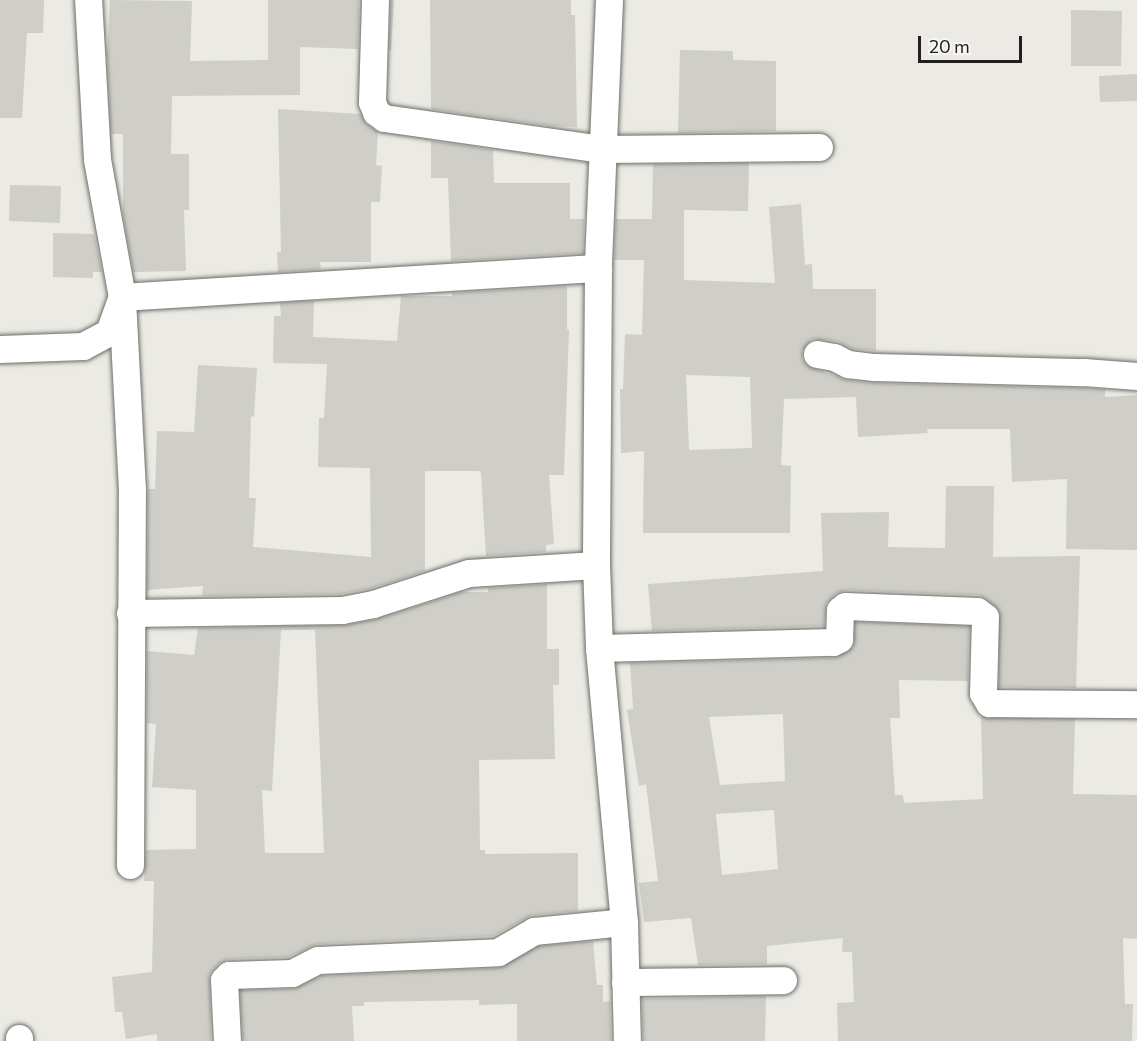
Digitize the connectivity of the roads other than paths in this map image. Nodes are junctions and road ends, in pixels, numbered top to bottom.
1 (88, 0) edge
2 (375, 0) edge
3 (609, 0) edge
4 (819, 147) dead end
5 (601, 148) junction
6 (598, 268) junction
7 (122, 297) junction
8 (0, 349) edge
9 (818, 354) dead end
10 (1137, 376) edge
11 (596, 566) junction
12 (130, 613) junction
13 (599, 648) junction
14 (1137, 704) edge
15 (130, 865) dead end
16 (624, 922) junction
17 (783, 980) dead end
18 (625, 982) junction
19 (227, 1041) edge
20 (627, 1041) edge

1 - 7 street
2 - 5 street
3 - 5 street
4 - 5 street
5 - 6 street
6 - 7 street
6 - 11 street
7 - 8 street
7 - 12 street
9 - 10 street
11 - 12 street
11 - 13 street
12 - 15 street
13 - 14 street
13 - 16 street
16 - 18 street
16 - 19 street
17 - 18 street
18 - 20 street

